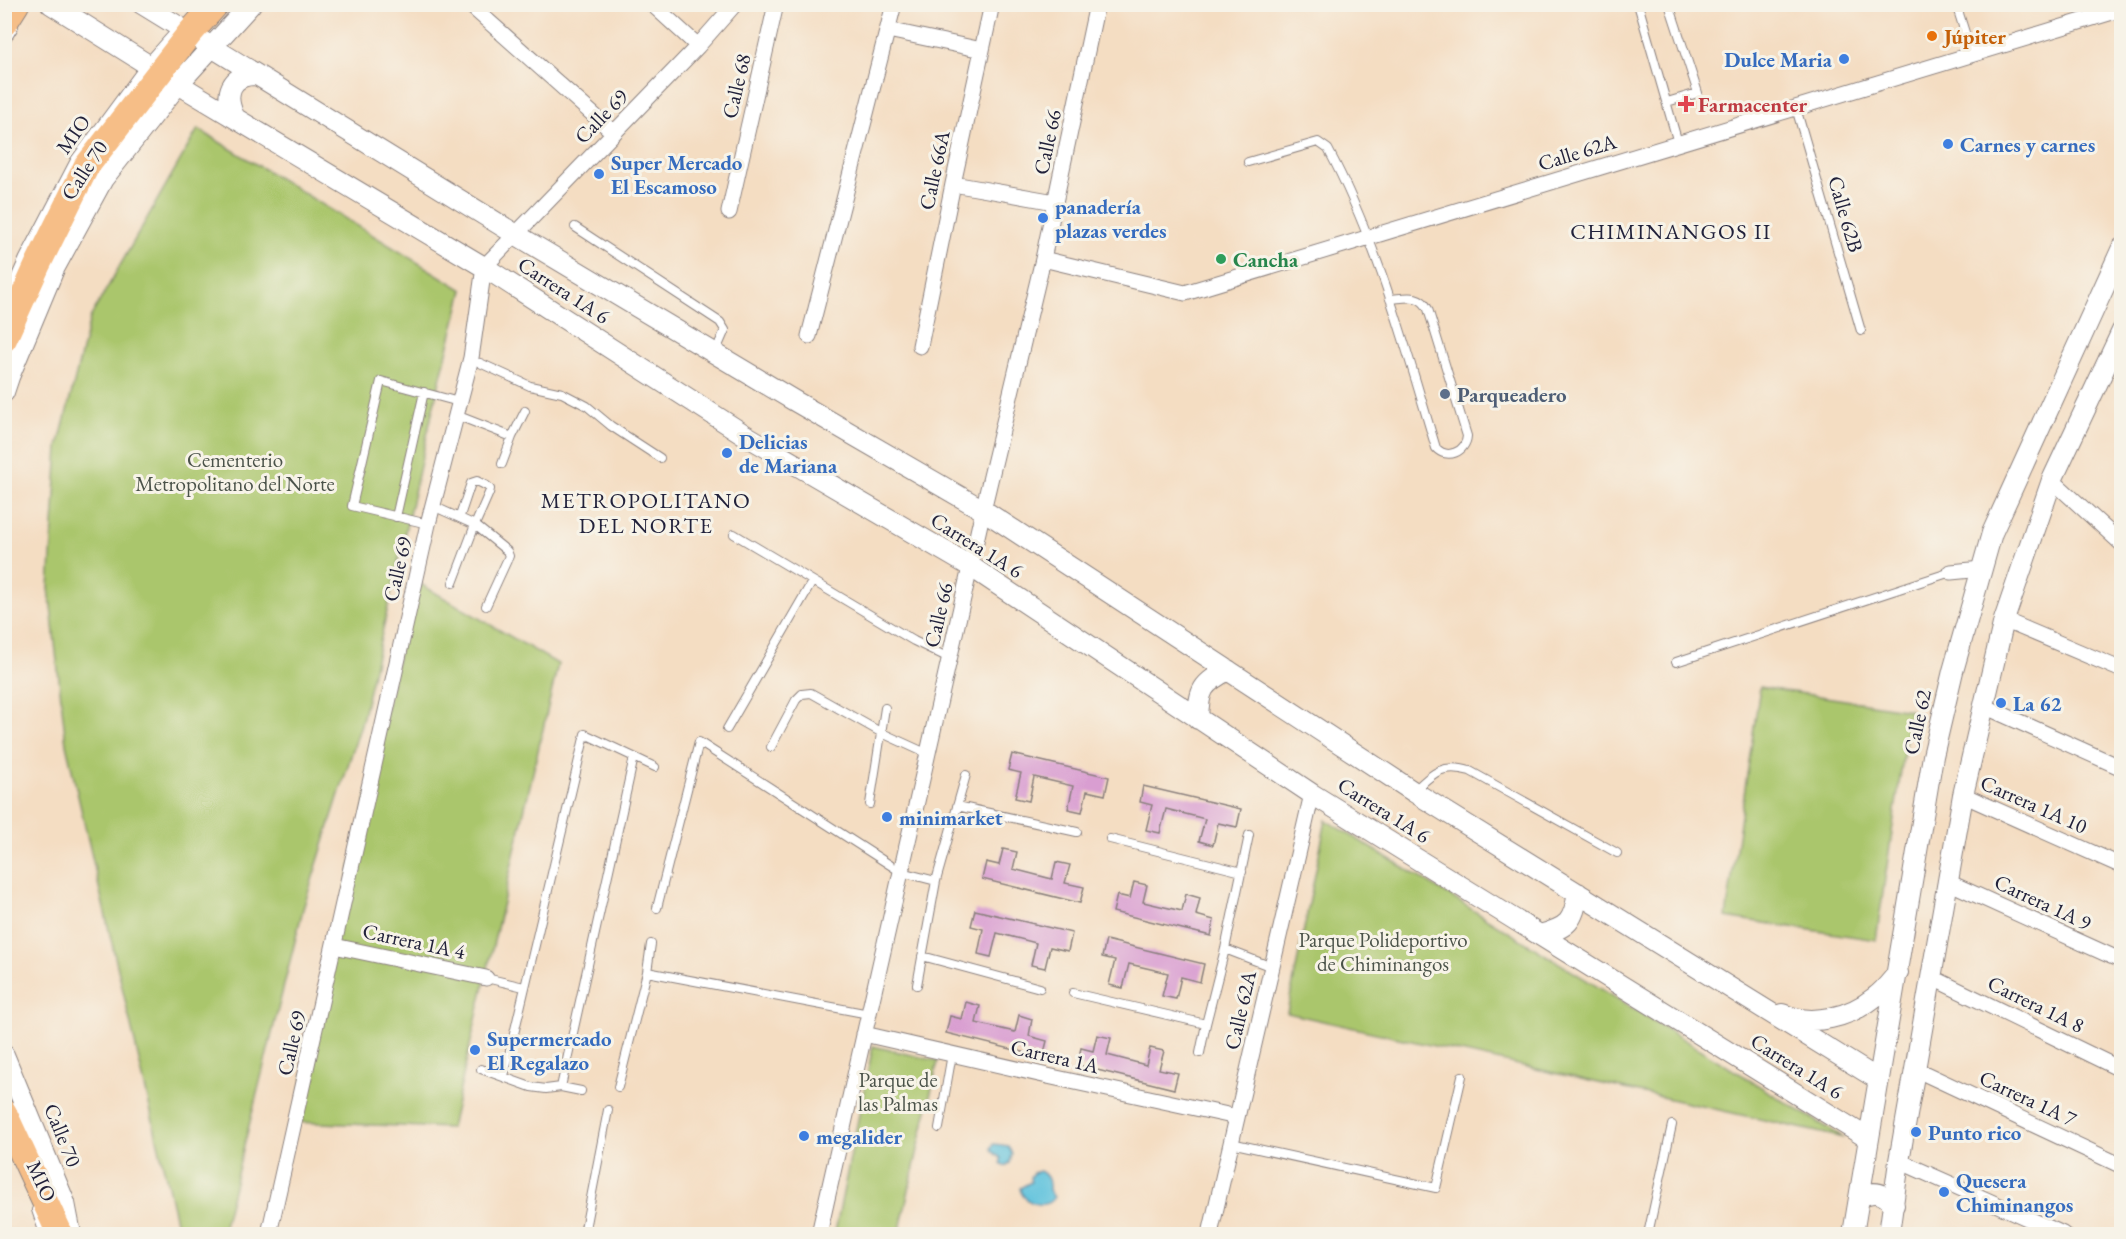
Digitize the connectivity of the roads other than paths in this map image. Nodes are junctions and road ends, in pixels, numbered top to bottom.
1 (51, 4) edge
2 (142, 4) edge
3 (216, 4) edge
4 (251, 4) edge
5 (469, 4) edge
6 (652, 4) edge
7 (735, 4) edge
8 (776, 4) edge
9 (894, 4) edge
10 (992, 4) edge
11 (1097, 4) edge
12 (1638, 4) edge
13 (1669, 4) edge
14 (1956, 4) edge
15 (2121, 9) edge
16 (12, 17) edge
17 (185, 26) junction
18 (888, 30) junction
19 (4, 43) edge
20 (698, 46) junction
21 (211, 47) junction
22 (982, 50) junction
23 (1972, 54) junction
24 (161, 73) junction
25 (257, 75) junction
26 (1667, 102) junction
27 (1796, 108) junction
28 (234, 116) junction
29 (614, 133) junction
30 (1678, 143) junction
31 (1248, 162) dead end
32 (953, 184) junction
33 (1055, 202) junction
34 (729, 212) dead end
35 (575, 227) dead end
36 (514, 234) junction
37 (1369, 237) junction
38 (2121, 248) edge
39 (1043, 259) junction
40 (46, 266) junction
41 (484, 267) junction
42 (1390, 298) junction
43 (4, 303) edge
44 (1861, 331) dead end
45 (2121, 331) edge
46 (809, 336) dead end
47 (4, 339) edge
48 (920, 346) dead end
49 (715, 354) junction
50 (476, 361) junction
51 (4, 392) edge
52 (424, 392) junction
53 (458, 409) junction
54 (525, 411) dead end
55 (512, 437) junction
56 (660, 458) dead end
57 (502, 464) dead end
58 (2052, 480) junction
59 (433, 506) junction
60 (983, 510) junction
61 (460, 516) junction
62 (396, 517) junction
63 (428, 524) junction
64 (475, 525) junction
65 (734, 534) dead end
66 (2121, 544) edge
67 (970, 567) junction
68 (1982, 569) junction
69 (1951, 572) joint
70 (812, 582) junction
71 (453, 584) dead end
72 (486, 606) dead end
73 (2004, 620) junction
74 (950, 658) junction
75 (1676, 662) dead end
76 (1228, 670) junction
77 (2121, 670) edge
78 (1984, 706) junction
79 (885, 708) dead end
80 (1198, 719) junction
81 (727, 729) dead end
82 (882, 734) junction
83 (771, 747) dead end
84 (928, 754) junction
85 (634, 758) junction
86 (655, 767) dead end
87 (2121, 768) edge
88 (966, 775) dead end
89 (1414, 792) junction
90 (1312, 794) junction
91 (1963, 795) junction
92 (870, 804) dead end
93 (957, 806) junction
94 (1077, 832) dead end
95 (1249, 835) dead end
96 (1110, 839) dead end
97 (1617, 853) dead end
98 (2121, 866) edge
99 (901, 872) junction
100 (1242, 872) junction
101 (936, 881) junction
102 (1948, 882) junction
103 (1578, 893) junction
104 (657, 908) dead end
105 (1540, 935) junction
106 (651, 944) dead end
107 (334, 946) junction
108 (1225, 949) junction
109 (922, 956) junction
110 (2121, 961) edge
111 (1272, 967) junction
112 (647, 972) junction
113 (1898, 973) junction
114 (1931, 977) junction
115 (486, 978) joint
116 (917, 985) dead end
117 (524, 987) junction
118 (1040, 988) dead end
119 (1073, 993) dead end
120 (1762, 1006) junction
121 (869, 1014) junction
122 (1206, 1024) junction
123 (864, 1034) junction
124 (1200, 1053) dead end
125 (4, 1054) edge
126 (952, 1054) junction
127 (481, 1069) dead end
128 (1915, 1069) junction
129 (2121, 1070) edge
130 (504, 1076) junction
131 (1462, 1076) dead end
132 (1879, 1080) junction
133 (561, 1087) junction
134 (618, 1087) dead end
135 (581, 1091) dead end
136 (608, 1110) dead end
137 (4, 1113) edge
138 (1237, 1117) junction
139 (1672, 1125) dead end
140 (939, 1128) dead end
141 (1869, 1139) junction
142 (1231, 1143) junction
143 (1899, 1161) junction
144 (2121, 1166) edge
145 (1860, 1197) junction
146 (33, 1205) dead end
147 (1894, 1205) junction
148 (44, 1234) edge
149 (60, 1234) edge
150 (71, 1234) edge
151 (269, 1234) edge
152 (584, 1234) edge
153 (819, 1234) edge
154 (1210, 1234) edge
155 (1648, 1234) edge
156 (1853, 1234) edge
157 (1889, 1234) edge
158 (2063, 1234) edge

1 - 24 street, Carrera 1A 6
2 - 17 street, Carrera 1A 6
3 - 17 highway
4 - 21 street
5 - 29 street
6 - 20 street
7 - 20 street, Calle 69
8 - 34 street, Calle 68
9 - 18 street
10 - 22 street, Calle 66A
11 - 33 street, Calle 66
12 - 26 lane
13 - 26 lane
14 - 23 lane
15 - 23 street, Calle 62A
16 - 19 lane
17 - 21 street, Carrera 1A 6
17 - 24 highway
18 - 22 street
18 - 46 street
20 - 29 street, Calle 69
21 - 24 street
21 - 25 street, Carrera 1A 6
22 - 32 street, Calle 66A
23 - 27 street, Calle 62A
24 - 28 street, Carrera 1A 6
24 - 40 highway
24 - 43 lane, MIO
25 - 28 street
25 - 36 street, Carrera 1A 6
26 - 30 lane
27 - 30 street, Calle 62A
27 - 44 lane, Calle 62B
28 - 41 street, Carrera 1A 6
29 - 36 street, Calle 69
30 - 37 street, Calle 62A
31 - 37 lane
32 - 33 street
32 - 48 street, Calle 66A
33 - 39 street, Calle 66
35 - 49 lane
36 - 41 street, Calle 69
36 - 49 street, Carrera 1A 6
37 - 39 street, Calle 62A
37 - 42 lane
38 - 68 street, Calle 62
39 - 60 street, Calle 66
40 - 47 highway
40 - 51 street
41 - 50 street, Calle 69
41 - 67 street, Carrera 1A 6
42 - 42 lane
45 - 58 street
49 - 60 street, Carrera 1A 6
50 - 53 street, Calle 69
50 - 56 lane
52 - 53 lane
52 - 62 lane
52 - 62 lane
53 - 55 lane
53 - 59 street, Calle 69
54 - 55 lane
55 - 57 lane
58 - 66 street
58 - 73 street
59 - 61 lane
59 - 63 street, Calle 69
60 - 67 street, Calle 66
60 - 76 street, Carrera 1A 6
61 - 64 lane
61 - 64 lane
62 - 63 lane
63 - 107 street, Calle 69
64 - 71 lane
64 - 72 lane
65 - 70 lane
67 - 74 street, Calle 66
67 - 80 street, Carrera 1A 6
68 - 69 street
68 - 113 street, Calle 62
69 - 75 lane
70 - 74 lane
70 - 81 lane
73 - 77 street
73 - 78 street
74 - 84 street, Calle 66
76 - 80 street
76 - 89 street, Carrera 1A 6
78 - 87 street
78 - 91 street
79 - 82 lane
80 - 90 street, Carrera 1A 6
82 - 83 lane
82 - 84 lane
82 - 92 lane
84 - 99 street, Calle 66
85 - 86 lane
85 - 117 lane
85 - 133 lane
88 - 93 lane
89 - 97 lane
89 - 103 street, Carrera 1A 6
90 - 105 street, Carrera 1A 6
90 - 111 street, Calle 62A
91 - 98 street, Carrera 1A 10
91 - 102 street
93 - 94 lane
93 - 101 lane
95 - 100 lane
96 - 100 lane
99 - 101 lane
99 - 104 lane
99 - 121 street, Calle 66
100 - 108 lane
101 - 109 lane
102 - 110 street, Carrera 1A 9
102 - 114 street
103 - 105 street
103 - 120 street, Carrera 1A 6
105 - 141 street, Carrera 1A 6
106 - 112 lane
107 - 115 street, Carrera 1A 4
107 - 151 street, Calle 69
108 - 111 lane
108 - 122 lane
109 - 116 lane
109 - 118 lane
111 - 138 street, Calle 62A
112 - 121 lane
112 - 134 lane
113 - 120 street
113 - 132 street, Calle 62
114 - 128 street
114 - 129 street, Carrera 1A 8
115 - 117 lane
117 - 130 lane
119 - 122 lane
120 - 132 street, Carrera 1A 6
121 - 123 street, Calle 66
122 - 124 lane
123 - 126 street, Carrera 1A
123 - 153 street, Calle 66
125 - 150 street, Calle 70
126 - 138 street, Carrera 1A
126 - 140 lane
127 - 130 lane
128 - 143 street
128 - 144 street, Carrera 1A 7
130 - 133 lane
131 - 142 lane
132 - 141 street, Calle 62
133 - 135 lane
136 - 152 lane
137 - 149 highway
138 - 142 street, Calle 62A
139 - 155 lane
141 - 145 street, Calle 62
142 - 154 street, Calle 62A
143 - 147 street
143 - 158 street
145 - 147 street
145 - 156 street, Calle 62
146 - 148 lane, MIO
147 - 157 street

